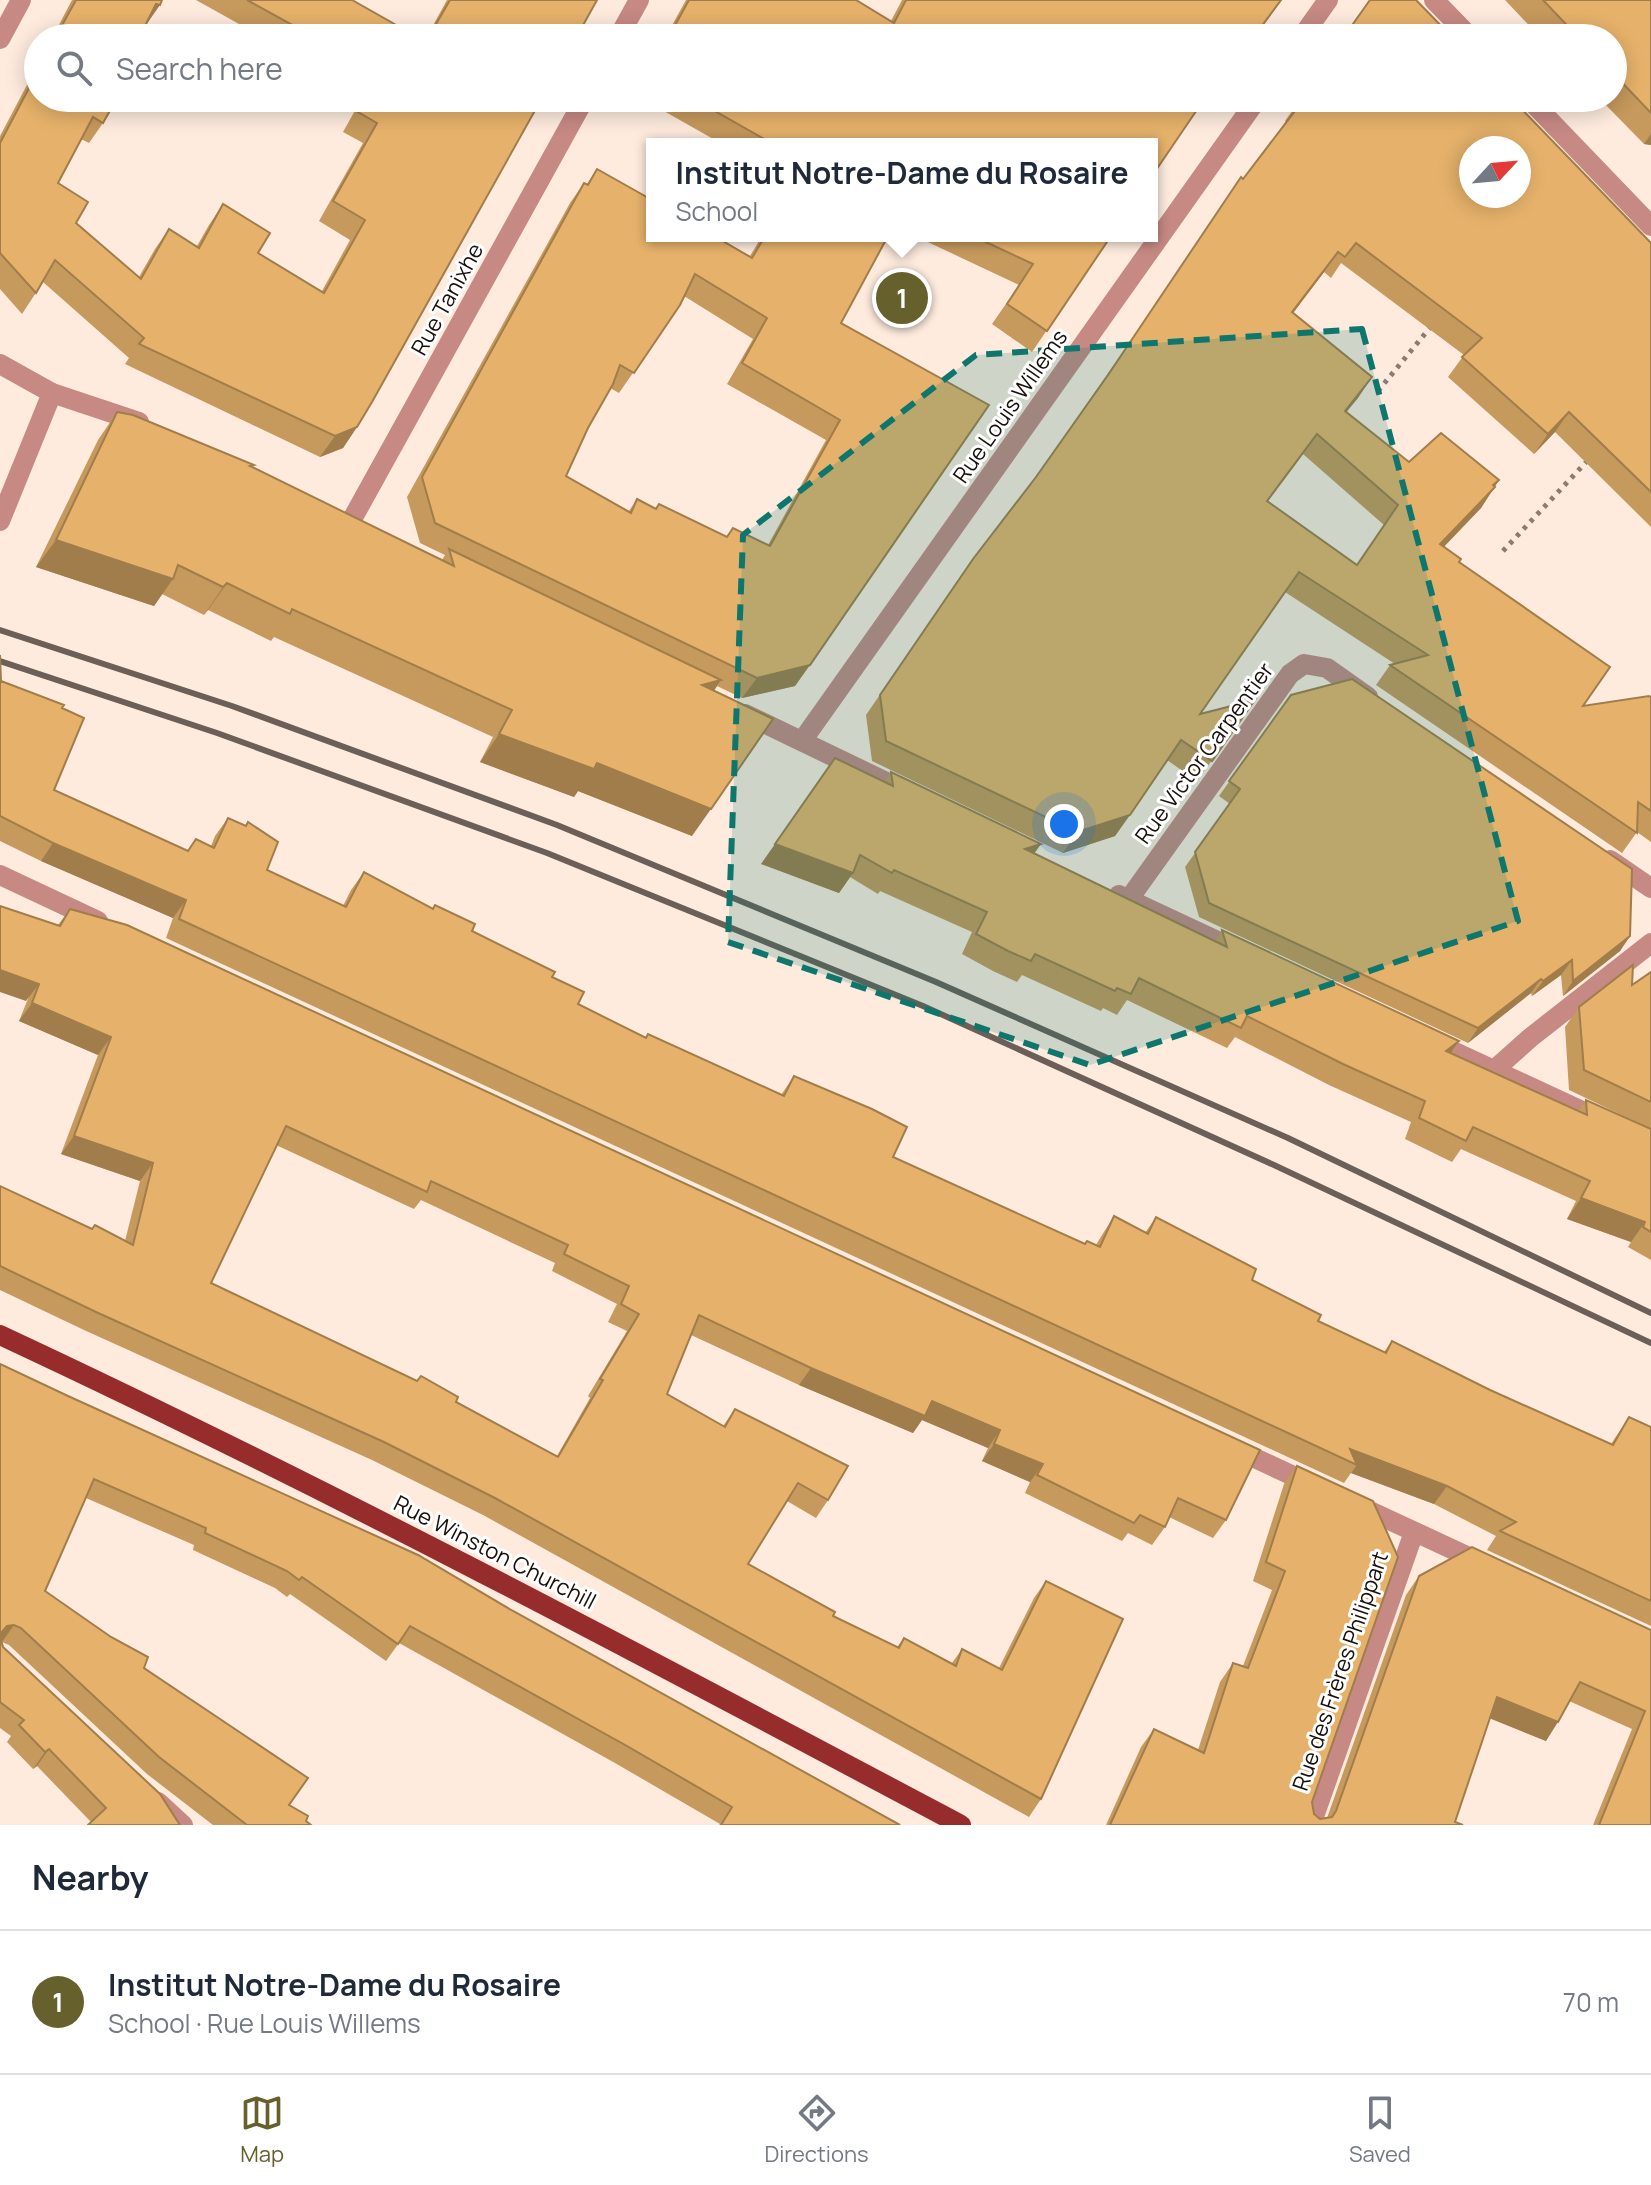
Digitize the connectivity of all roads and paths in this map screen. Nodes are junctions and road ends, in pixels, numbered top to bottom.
1 (21, 0) edge
2 (639, 0) edge
3 (1328, 0) edge
4 (1434, 0) edge
5 (626, 24) edge
6 (1311, 24) edge
7 (1457, 24) edge
8 (0, 39) edge
9 (577, 112) edge
10 (1248, 112) edge
11 (1542, 112) edge
12 (1646, 213) edge
13 (1158, 239) edge
14 (1156, 242) edge
15 (1437, 320) edge
16 (0, 364) edge
17 (1378, 391) dead end
18 (52, 393) junction
19 (163, 434) edge
20 (1594, 454) edge
21 (0, 521) edge
22 (374, 534) edge
23 (1503, 551) dead end
24 (1379, 703) edge
25 (730, 707) edge
26 (802, 741) junction
27 (930, 803) edge
28 (1599, 853) edge
29 (0, 875) edge
30 (1100, 885) edge
31 (1651, 888) edge
32 (1129, 899) junction
33 (115, 929) edge
34 (1651, 943) edge
35 (1255, 958) edge
36 (1409, 1031) edge
37 (1493, 1071) junction
38 (1651, 1143) edge
39 (0, 1335) edge
40 (1212, 1438) edge
41 (1414, 1532) junction
42 (1498, 1570) edge
43 (149, 1793) edge
44 (183, 1825) edge
45 (961, 1825) edge
46 (1311, 1825) edge

1 - 8 street
2 - 5 street
3 - 6 street
4 - 7 street
9 - 22 street, Rue Tanixhe
10 - 13 street, Rue Louis Willems
11 - 12 street
14 - 26 street, Rue Louis Willems
15 - 17 path
16 - 18 street
18 - 19 street
18 - 21 street
20 - 23 path
24 - 32 street, Rue Victor Carpentier
25 - 26 street
26 - 27 street
28 - 31 street
29 - 33 street
30 - 32 street
32 - 35 street
34 - 37 street
36 - 37 street
37 - 38 street
39 - 45 main road, Rue Winston Churchill
40 - 41 street
41 - 42 street
41 - 46 street, Rue des Frères Philippart
43 - 44 street

